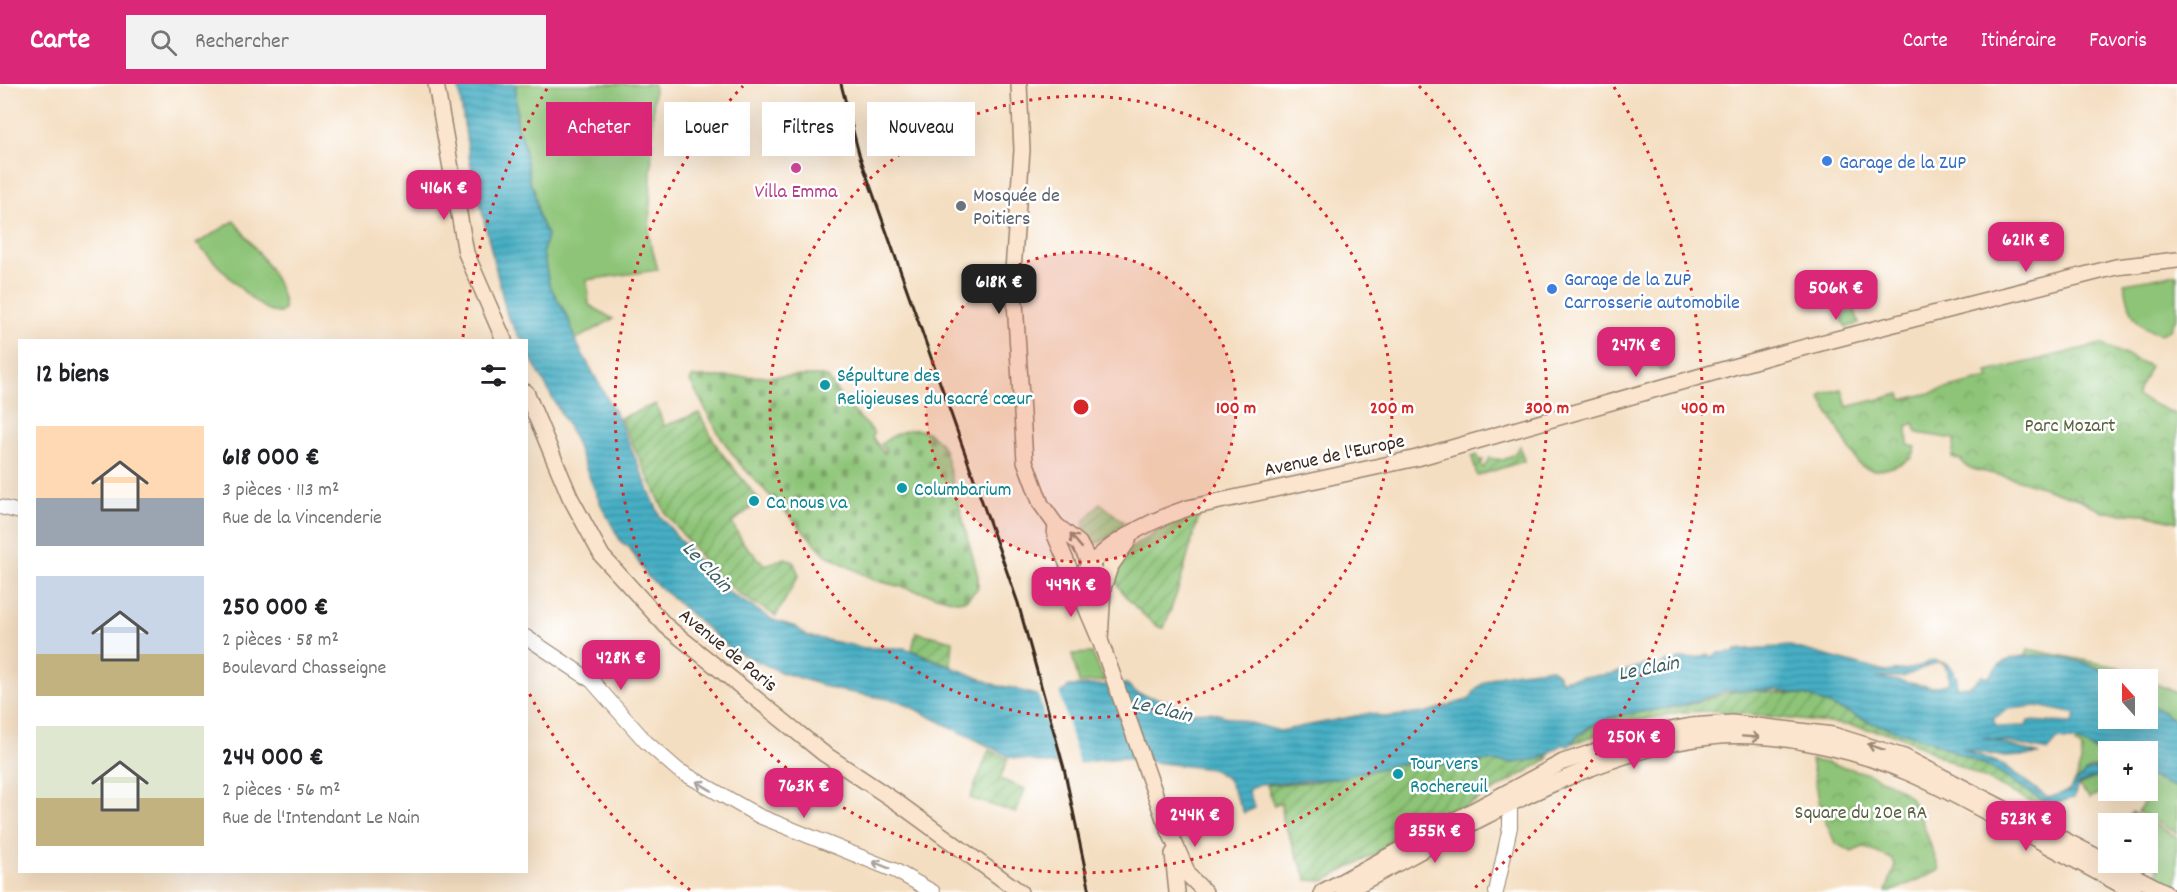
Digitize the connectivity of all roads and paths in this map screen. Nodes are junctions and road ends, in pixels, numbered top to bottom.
1 (436, 84) edge
2 (1020, 84) edge
3 (2177, 252) edge
4 (2177, 260) edge
5 (2132, 265) junction
6 (504, 339) edge
7 (528, 397) edge
8 (0, 507) edge
9 (18, 512) edge
10 (1056, 525) junction
11 (1137, 531) junction
12 (1091, 563) junction
13 (1076, 582) junction
14 (1102, 588) junction
15 (528, 638) edge
16 (1100, 640) junction
17 (1505, 801) junction
18 (1164, 819) junction
19 (987, 868) junction
20 (933, 892) edge
21 (1004, 892) edge
22 (1020, 892) edge
23 (1177, 892) edge
24 (1205, 892) edge
25 (1322, 892) edge
26 (1344, 892) edge
27 (1496, 892) edge
28 (2134, 892) edge
29 (2165, 892) edge

1 - 6 main road
2 - 10 main road
3 - 5 main road, Avenue de l'Europe
4 - 5 main road, Avenue de l'Europe
5 - 11 main road, Avenue de l'Europe
7 - 19 main road, Avenue de Paris
8 - 9 street
12 -> 10 main road
10 - 13 main road
11 - 12 main road, Avenue de l'Europe
11 - 14 main road, Avenue de l'Europe
12 - 13 main road, Avenue de l'Europe
12 - 14 main road
13 - 16 main road
14 - 16 main road
20 -> 15 street
16 - 18 main road
17 - 25 main road
17 - 26 main road
17 - 27 street
17 -> 28 main road
29 -> 17 main road
18 - 23 main road
18 - 24 main road
19 - 21 main road, Avenue de Paris
19 - 22 main road, Avenue de Paris

